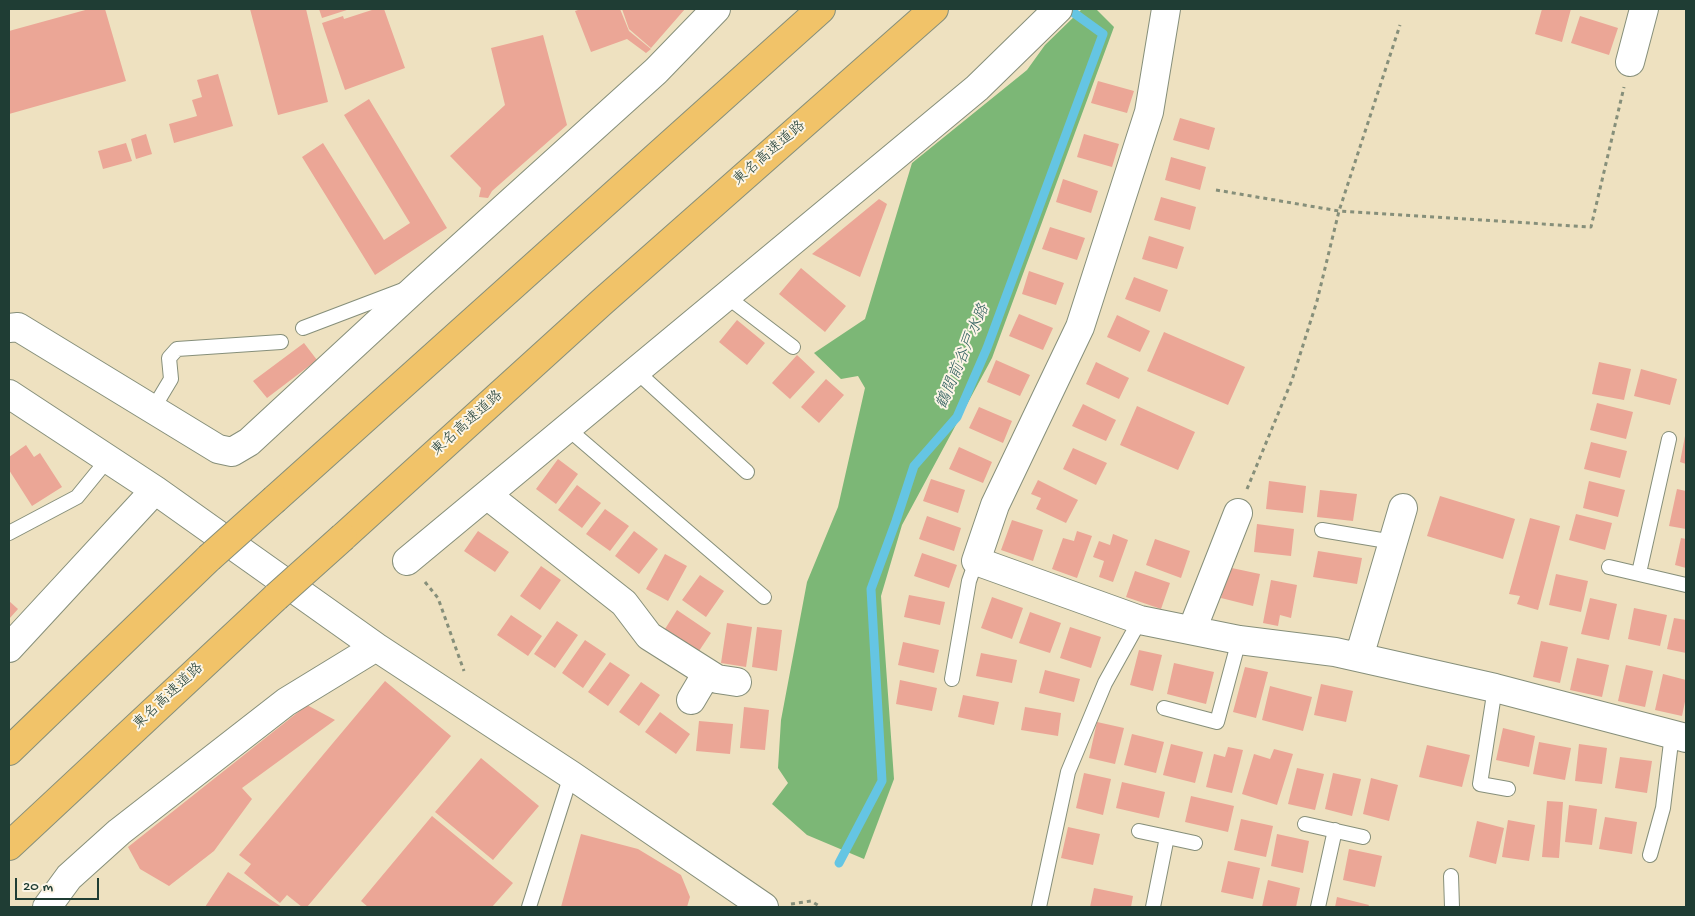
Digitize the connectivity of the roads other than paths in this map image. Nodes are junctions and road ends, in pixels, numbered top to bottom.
1 (716, 9) edge
2 (821, 9) edge
3 (934, 9) edge
4 (1058, 9) edge
5 (1166, 9) edge
6 (1644, 9) edge
7 (1630, 62) road end
8 (420, 284) junction
9 (726, 296) junction
10 (9, 328) edge
11 (303, 328) dead end
12 (281, 342) dead end
13 (793, 347) dead end
14 (636, 371) junction
15 (9, 394) edge
16 (153, 409) junction
17 (567, 428) junction
18 (1669, 440) dead end
19 (108, 459) junction
20 (747, 472) dead end
21 (155, 490) junction
22 (487, 495) junction
23 (1403, 508) dead end
24 (1238, 513) road end
25 (1322, 530) dead end
26 (9, 533) edge
27 (1393, 542) junction
28 (407, 560) road end
29 (976, 561) junction
30 (1610, 567) dead end
31 (1639, 573) junction
32 (1686, 585) edge
33 (764, 597) dead end
34 (1140, 620) junction
35 (1192, 630) junction
36 (1240, 640) junction
37 (376, 647) junction
38 (9, 648) edge
39 (1359, 657) junction
40 (707, 673) junction
41 (952, 679) dead end
42 (737, 682) dead end
43 (1495, 688) junction
44 (691, 700) dead end
45 (1164, 708) dead end
46 (1679, 736) edge
47 (9, 751) edge
48 (571, 775) junction
49 (1508, 789) dead end
50 (1305, 824) dead end
51 (1335, 830) junction
52 (1138, 831) dead end
53 (1167, 837) junction
54 (1362, 837) dead end
55 (1195, 843) dead end
56 (9, 846) edge
57 (1650, 855) dead end
58 (1451, 876) dead end
59 (774, 906) edge
60 (47, 907) edge
61 (529, 907) edge
62 (1039, 907) edge
63 (1153, 907) edge
64 (1318, 907) edge
65 (1452, 907) edge

1 - 8 street
2 - 47 highway, bridge
3 - 56 highway, 東名高速道路, bridge
4 - 9 street
5 - 29 street
6 - 7 street
8 - 11 lane
8 - 16 street
9 - 13 lane
9 - 14 street
10 - 16 street
12 - 16 lane
14 - 17 street
14 - 20 lane
15 - 19 street
17 - 22 street
17 - 33 lane
18 - 31 lane
19 - 21 street
19 - 26 lane
21 - 37 street
21 - 38 street
22 - 28 street
22 - 40 street
23 - 27 street
24 - 35 street
25 - 27 lane
27 - 39 street
29 - 34 street
29 - 41 lane
30 - 31 lane
31 - 32 lane
34 - 35 street
34 - 62 lane
35 - 36 street
36 - 39 street
36 - 45 lane
37 - 48 street
37 - 60 street
39 - 43 street
40 - 42 street
40 - 44 street
43 - 46 street
43 - 49 lane
46 - 57 lane
48 - 59 street
48 - 61 lane
50 - 51 lane
51 - 54 lane
51 - 64 lane
52 - 53 lane
53 - 55 lane
53 - 63 lane
58 - 65 lane

